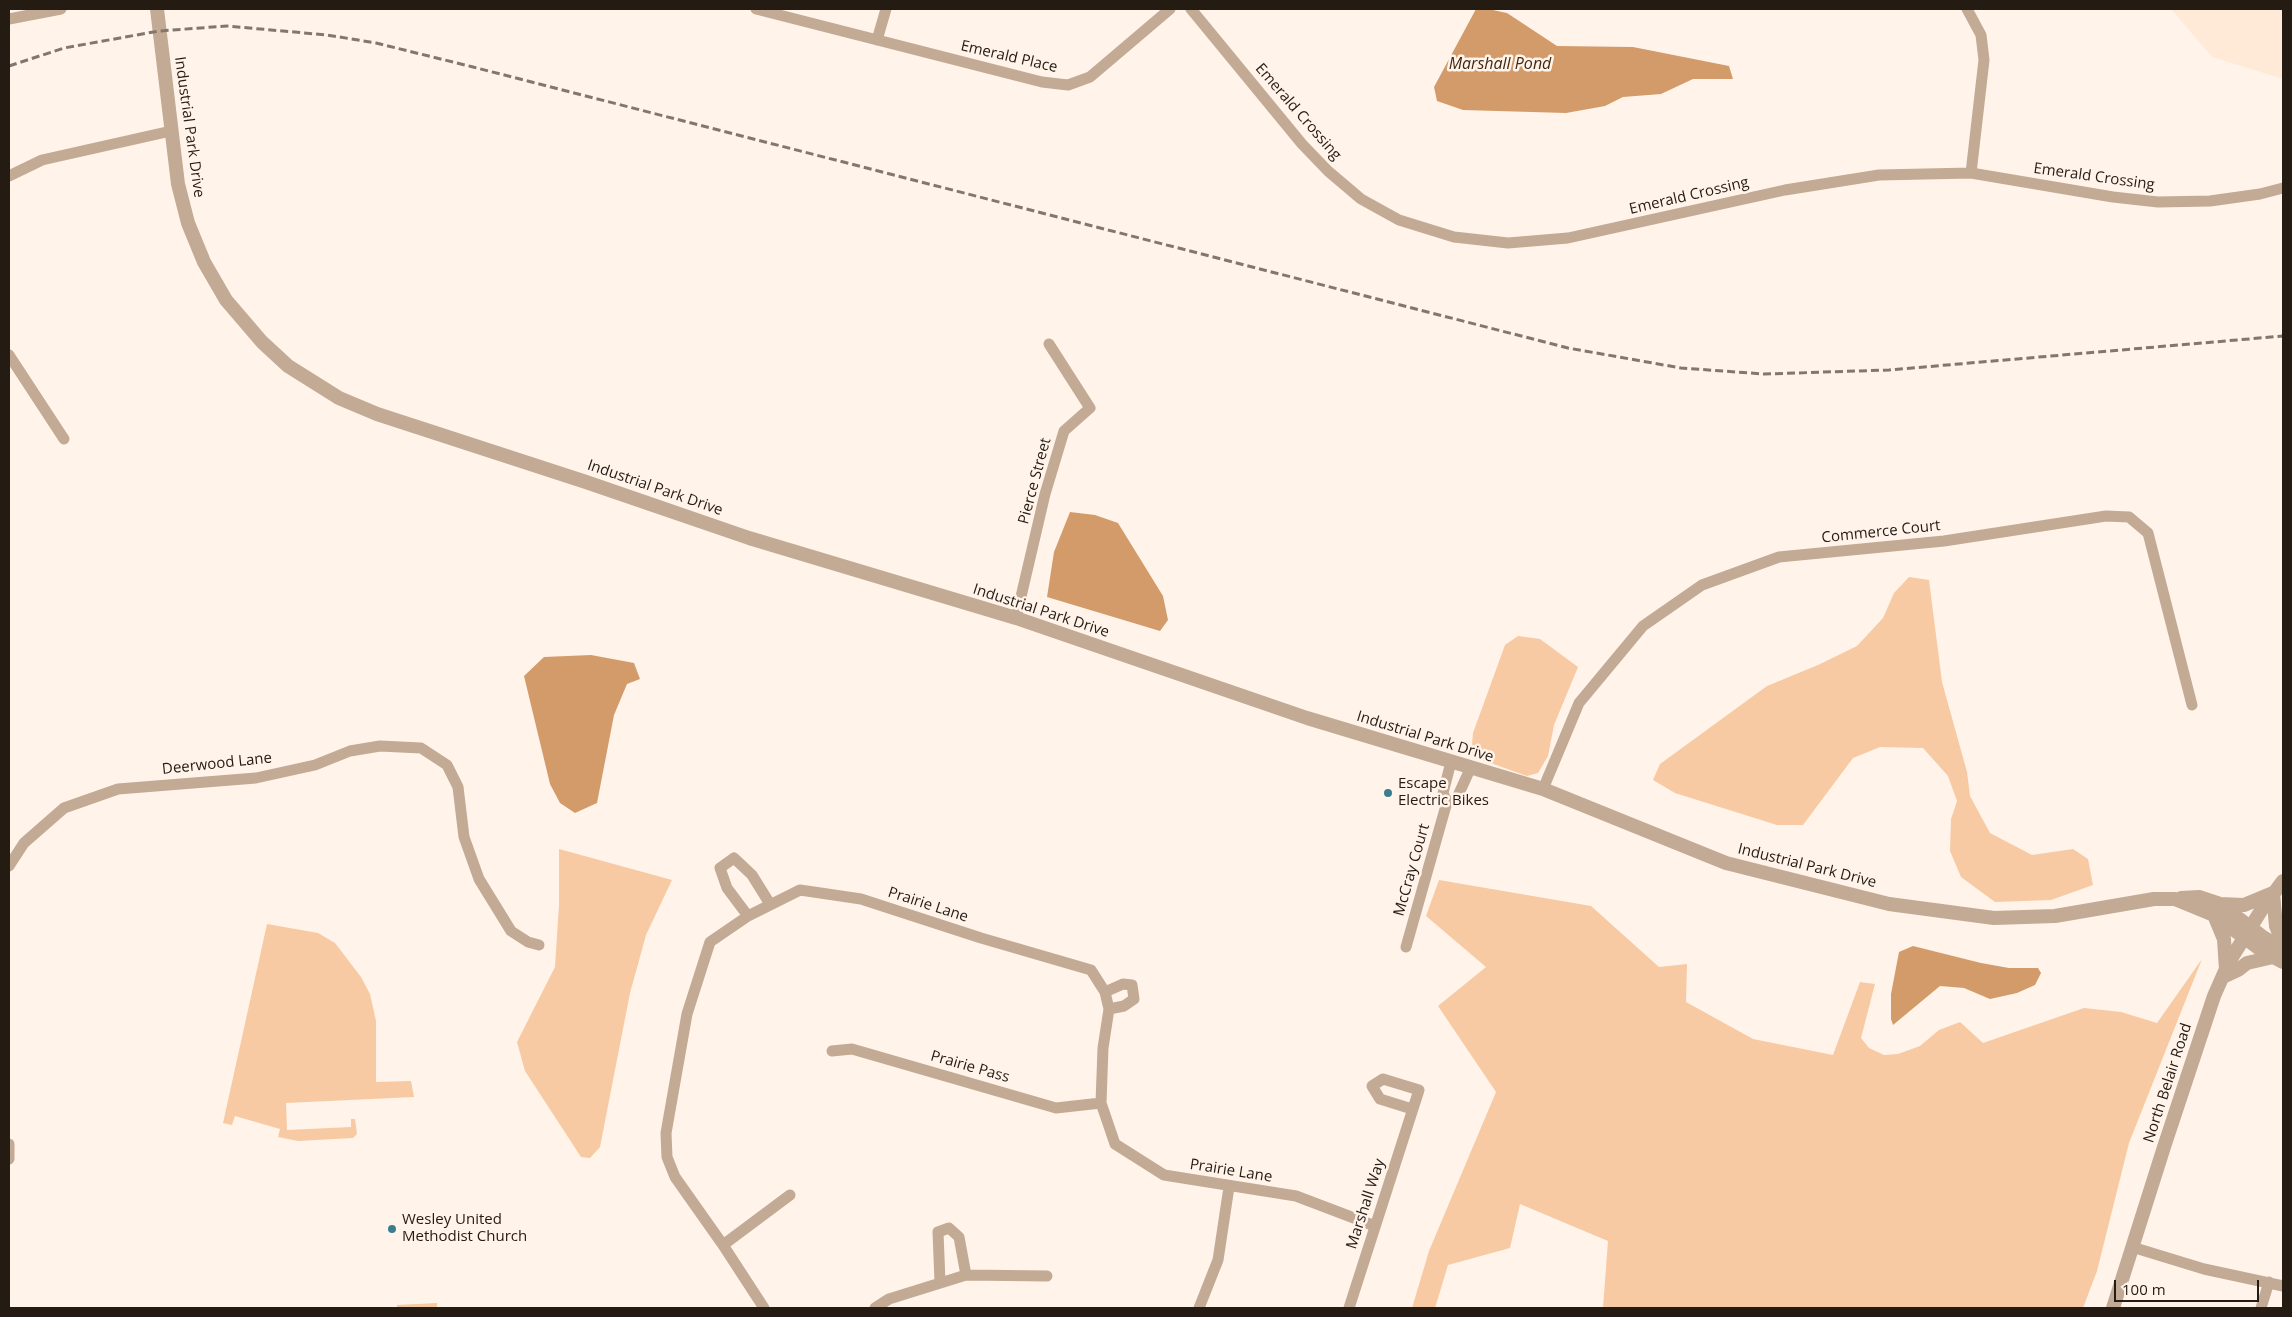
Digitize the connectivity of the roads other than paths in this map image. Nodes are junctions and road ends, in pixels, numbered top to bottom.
1 (61, 9) edge
2 (157, 9) edge
3 (756, 9) edge
4 (886, 9) edge
5 (1170, 9) edge
6 (1191, 9) edge
7 (1967, 9) edge
8 (9, 19) edge
9 (877, 40) junction
10 (171, 131) junction
11 (1971, 173) junction
12 (9, 176) edge
13 (2283, 188) edge
14 (1049, 344) dead end
15 (9, 354) edge
16 (64, 439) dead end
17 (1016, 618) junction
18 (2192, 705) dead end
19 (1451, 762) junction
20 (1470, 767) junction
21 (1543, 789) junction
22 (1447, 802) junction
23 (9, 866) edge
24 (2283, 881) edge
25 (2273, 893) junction
26 (770, 904) junction
27 (2217, 910) junction
28 (748, 916) junction
29 (2248, 932) junction
30 (2283, 943) edge
31 (539, 945) dead end
32 (1406, 947) dead end
33 (2280, 956) edge
34 (2224, 974) junction
35 (1106, 992) junction
36 (1109, 1009) junction
37 (832, 1052) dead end
38 (1101, 1103) junction
39 (1412, 1109) dead end
40 (9, 1144) edge
41 (9, 1159) edge
42 (1229, 1187) junction
43 (790, 1195) dead end
44 (1375, 1226) junction
45 (723, 1245) junction
46 (2132, 1247) junction
47 (966, 1275) junction
48 (1047, 1276) dead end
49 (940, 1282) junction
50 (2269, 1282) junction
51 (2283, 1286) edge
52 (764, 1308) edge
53 (876, 1308) edge
54 (1200, 1308) edge
55 (1349, 1308) edge
56 (2113, 1308) edge
57 (2261, 1308) edge

1 - 8 street
2 - 10 street, Industrial Park Drive
3 - 9 street, Emerald Place
4 - 9 street
5 - 9 street, Emerald Place
6 - 11 street, Emerald Crossing
7 - 11 street
10 - 12 street
10 - 17 street, Industrial Park Drive
11 - 13 street, Emerald Crossing
14 - 17 street, Pierce Street
15 - 16 street
17 - 19 street, Industrial Park Drive
18 - 21 street, Commerce Court
19 - 20 street, Industrial Park Drive
19 - 22 street, McCray Court
20 - 21 street, Industrial Park Drive
20 - 22 street, McCray Court
21 - 27 street, Industrial Park Drive
22 - 32 street, McCray Court
23 - 31 street, Deerwood Lane
24 - 25 street, North Belair Road
25 - 27 street
25 - 29 street, North Belair Road
25 - 30 street
26 - 28 street, Prairie Lane
26 - 28 street
26 - 35 street, Prairie Lane
27 - 29 street, Industrial Park Drive
27 - 34 street
28 - 45 street, Prairie Lane
29 - 33 street, Industrial Park Drive
29 - 34 street, North Belair Road
33 - 34 street
34 - 46 street, North Belair Road
35 - 36 street, Prairie Lane
35 - 36 street
36 - 38 street, Prairie Lane
37 - 38 street, Prairie Pass
38 - 42 street, Prairie Lane
39 - 44 street, Marshall Way
40 - 41 street
42 - 44 street, Prairie Lane
42 - 54 street
43 - 45 street
44 - 55 street, Marshall Way
45 - 52 street, Prairie Lane
46 - 50 street
46 - 56 street, North Belair Road
47 - 48 street
47 - 49 street
47 - 49 street
49 - 53 street
50 - 51 street
50 - 57 street

